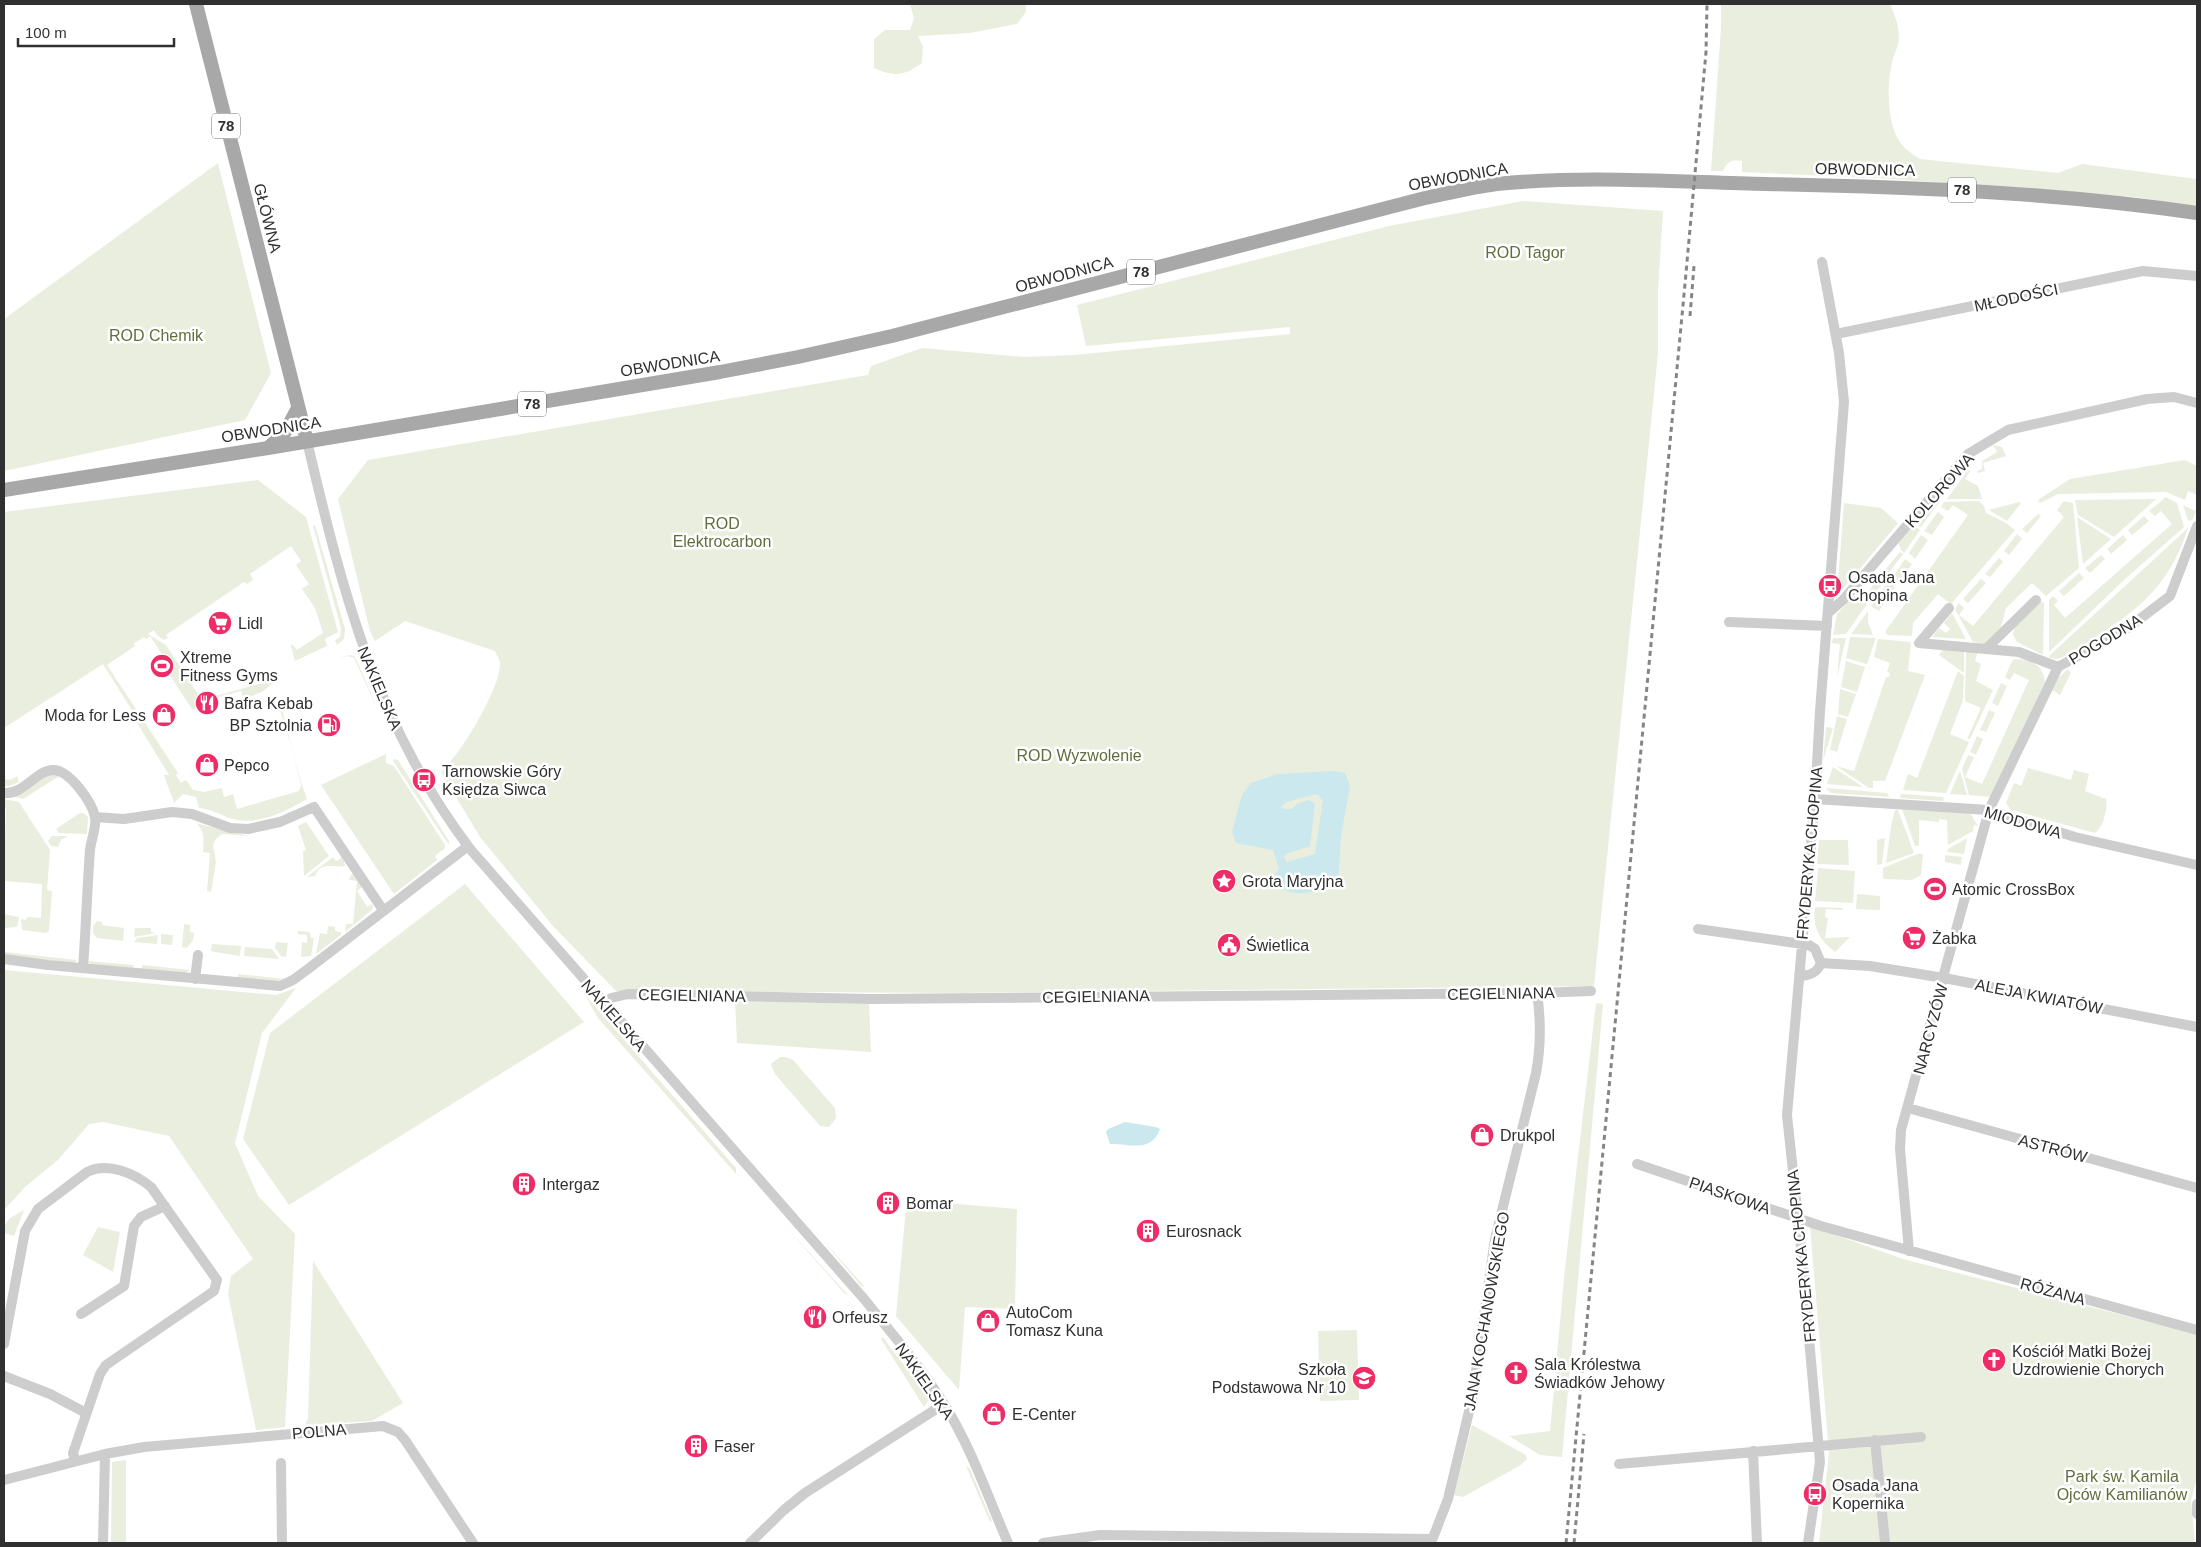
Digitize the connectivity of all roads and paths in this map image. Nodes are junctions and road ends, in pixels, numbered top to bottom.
1 (196, 4) edge
2 (2197, 212) edge
3 (1822, 262) dead end
4 (2197, 276) edge
5 (1836, 334) junction
6 (2197, 402) edge
7 (298, 408) junction
8 (307, 441) junction
9 (268, 448) junction
10 (4, 490) edge
11 (2197, 526) edge
12 (2036, 600) dead end
13 (1949, 608) dead end
14 (1828, 613) junction
15 (1729, 622) dead end
16 (1827, 626) junction
17 (1987, 648) junction
18 (2058, 667) junction
19 (4, 793) edge
20 (1815, 799) junction
21 (1989, 810) junction
22 (95, 817) junction
23 (468, 846) junction
24 (2197, 865) edge
25 (384, 910) junction
26 (1698, 929) dead end
27 (1802, 943) junction
28 (198, 954) dead end
29 (4, 959) edge
30 (1821, 963) junction
31 (83, 968) junction
32 (1799, 976) junction
33 (1944, 978) junction
34 (195, 979) junction
35 (1591, 991) dead end
36 (1537, 993) junction
37 (604, 1003) junction
38 (2197, 1027) edge
39 (1908, 1108) junction
40 (1637, 1164) dead end
41 (2197, 1188) edge
42 (165, 1206) junction
43 (1798, 1219) junction
44 (1909, 1251) junction
45 (81, 1314) dead end
46 (2197, 1330) edge
47 (4, 1344) edge
48 (4, 1376) edge
49 (944, 1404) junction
50 (86, 1413) junction
51 (1921, 1437) dead end
52 (1875, 1440) junction
53 (1819, 1445) junction
54 (1754, 1451) junction
55 (105, 1454) junction
56 (75, 1462) junction
57 (281, 1463) dead end
58 (1619, 1464) dead end
59 (4, 1480) edge
60 (2197, 1504) edge
61 (2197, 1514) edge
62 (1432, 1541) edge
63 (104, 1543) edge
64 (282, 1543) edge
65 (473, 1543) edge
66 (750, 1543) edge
67 (1008, 1543) edge
68 (1043, 1543) edge
69 (1758, 1543) edge
70 (1808, 1543) edge
71 (1885, 1543) edge

1 - 7 main road, GŁÓWNA / 78
2 - 8 main road, OBWODNICA / 78
3 - 5 street, FRYDERYKA CHOPINA
4 - 5 street, MŁODOŚCI
5 - 14 street, FRYDERYKA CHOPINA
6 - 14 street, KOLOROWA
7 - 8 main road, GŁÓWNA / 78
7 - 9 main road
8 - 9 main road, OBWODNICA
8 - 23 street, NAKIELSKA
9 - 10 main road, OBWODNICA
11 - 18 street, POGODNA
12 - 17 street
13 - 17 street
14 - 16 street, FRYDERYKA CHOPINA
15 - 16 street
16 - 20 street, FRYDERYKA CHOPINA
17 - 18 street
18 - 21 street, POGODNA
19 - 22 street
20 - 21 street, MIODOWA
20 - 27 street, FRYDERYKA CHOPINA
21 - 24 street, MIODOWA
21 - 33 street, NARCYZÓW
22 - 25 street
22 - 31 street
23 - 25 street
23 - 37 street, NAKIELSKA
25 - 34 street
26 - 27 street
27 - 30 street
27 - 32 street, FRYDERYKA CHOPINA
28 - 34 street
29 - 31 street
30 - 32 street
30 - 33 street, ALEJA KWIATÓW
31 - 34 street
32 - 43 street, FRYDERYKA CHOPINA
33 - 38 street, ALEJA KWIATÓW
33 - 39 street, NARCYZÓW
35 - 36 street, CEGIELNIANA
36 - 37 street, CEGIELNIANA
36 - 62 street, JANA KOCHANOWSKIEGO
37 - 49 street, NAKIELSKA
39 - 41 street, ASTRÓW
39 - 44 street, NARCYZÓW
40 - 43 street, PIASKOWA
42 - 45 street
42 - 47 street
42 - 50 street
43 - 44 street, PIASKOWA
43 - 53 street, FRYDERYKA CHOPINA
44 - 46 street, RÓŻANA
48 - 50 street
49 - 66 street
49 - 67 street, NAKIELSKA
50 - 56 street
51 - 52 street
52 - 53 street
52 - 71 street
53 - 54 street
53 - 70 street, FRYDERYKA CHOPINA
54 - 58 street
54 - 69 street
55 - 56 street, POLNA
55 - 63 street
55 - 65 street, POLNA
56 - 59 street, POLNA
57 - 64 street
60 - 61 street
62 - 68 street, JANA KOCHANOWSKIEGO

